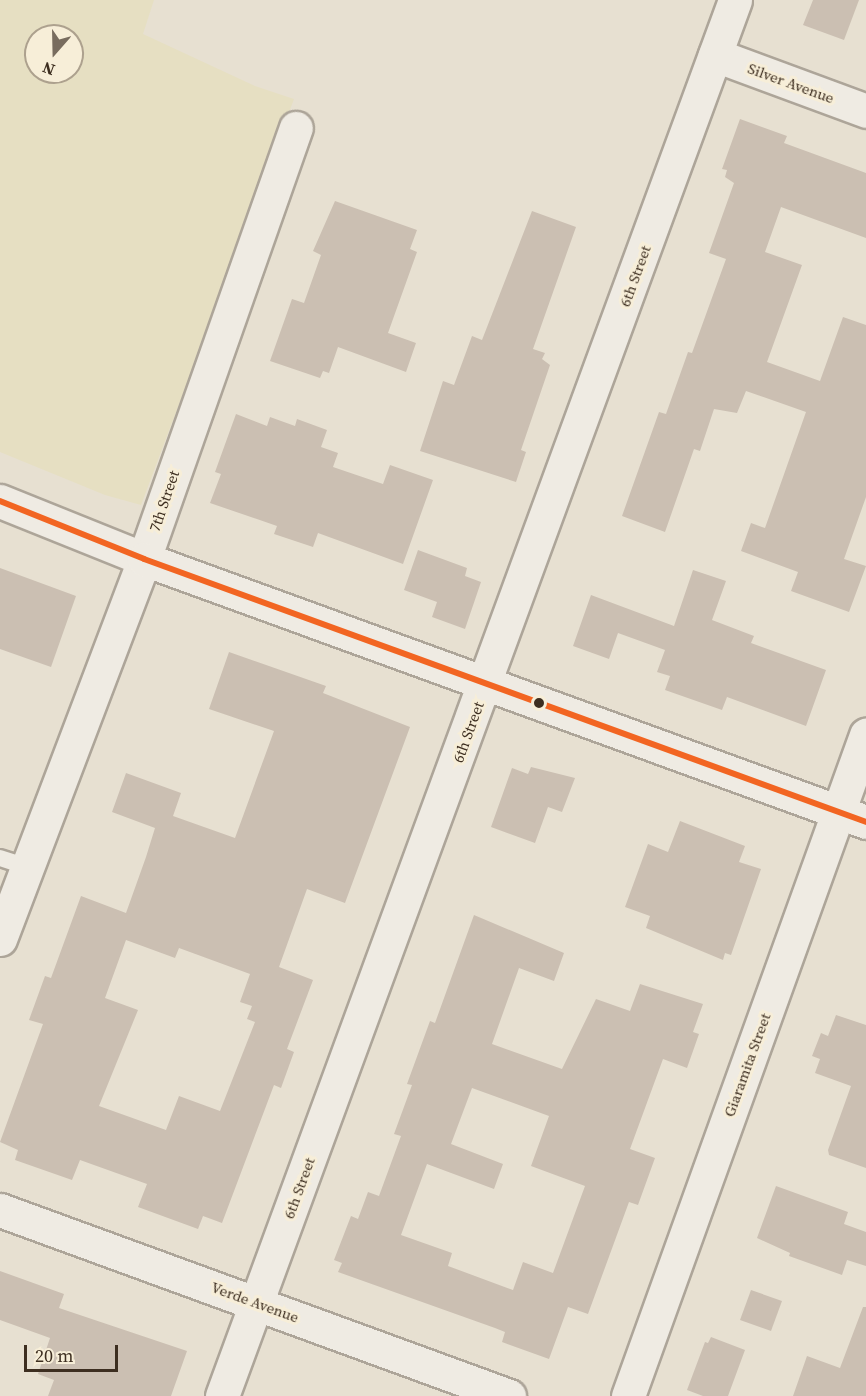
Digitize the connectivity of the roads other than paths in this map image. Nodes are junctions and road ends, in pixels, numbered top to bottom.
1 (735, 0) edge
2 (716, 55) junction
3 (866, 111) edge
4 (296, 128) dead end
5 (0, 501) edge
6 (144, 559) junction
7 (486, 683) junction
8 (866, 735) edge
9 (852, 817) edge
10 (14, 862) edge
11 (0, 939) edge
12 (0, 1210) edge
13 (257, 1302) junction
14 (222, 1396) edge
15 (509, 1396) edge
16 (628, 1396) edge

1 - 2 street, 6th Street
2 - 3 street, Silver Avenue
2 - 7 street, 6th Street
4 - 6 street, 7th Street
5 - 6 street
6 - 7 street
6 - 10 street, 7th Street
7 - 9 street
7 - 13 street, 6th Street
8 - 9 street, Giaramita Street
9 - 16 street, Giaramita Street
10 - 11 street, 7th Street
12 - 13 street, Verde Avenue
13 - 14 street, 6th Street
13 - 15 street, Verde Avenue

